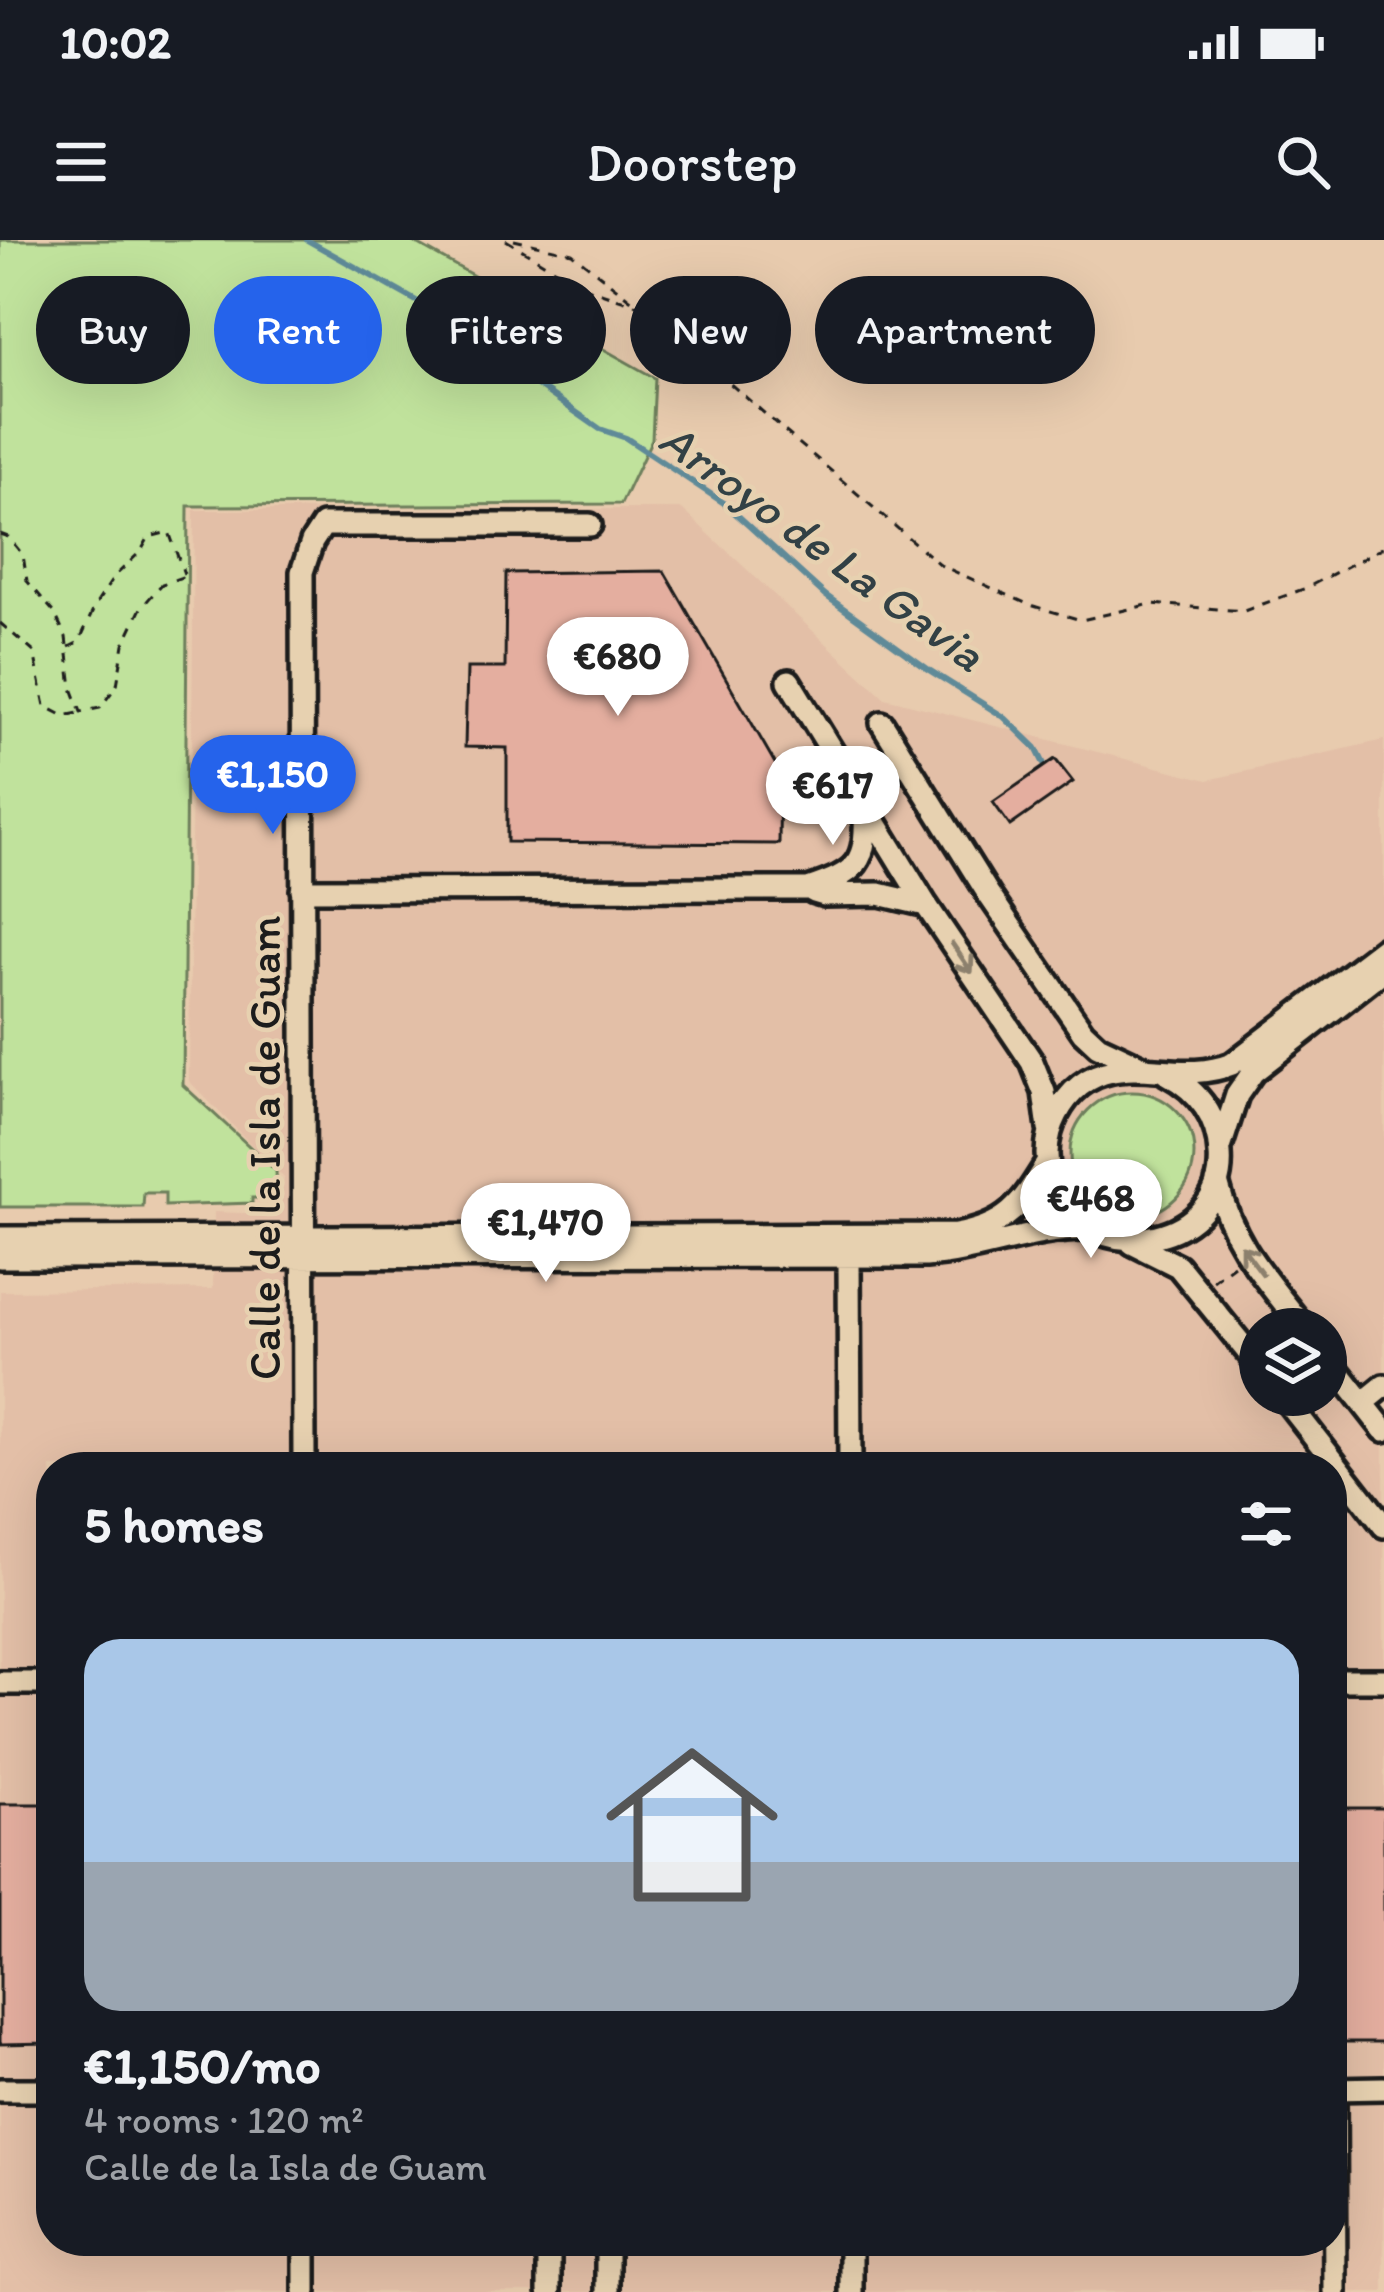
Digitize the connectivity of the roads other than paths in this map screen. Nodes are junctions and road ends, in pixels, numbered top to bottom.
1 (590, 525) dead end
2 (789, 681) dead end
3 (882, 723) dead end
4 (865, 809) junction
5 (808, 889) junction
6 (302, 890) junction
7 (926, 905) junction
8 (1384, 948) edge
9 (1384, 970) edge
10 (1158, 1072) junction
11 (1050, 1134) junction
12 (1220, 1149) junction
13 (1047, 1163) junction
14 (1217, 1181) junction
15 (1089, 1229) junction
16 (0, 1238) edge
17 (1126, 1240) junction
18 (304, 1247) junction
19 (849, 1256) junction
20 (0, 1257) edge
21 (1289, 1308) edge
22 (1239, 1341) edge
23 (1347, 1382) edge
24 (1384, 1386) edge
25 (1363, 1402) junction
26 (1298, 1416) edge
27 (1384, 1430) edge
28 (304, 1452) edge
29 (850, 1452) edge
30 (1326, 1452) edge
31 (1347, 1478) edge
32 (1384, 1526) edge
33 (1384, 1679) edge
34 (1347, 1680) edge
35 (0, 1683) edge
36 (36, 1683) edge
37 (1384, 2088) edge
38 (1347, 2089) edge
39 (0, 2090) edge
40 (36, 2090) edge
41 (305, 2256) edge
42 (553, 2256) edge
43 (603, 2256) edge
44 (851, 2256) edge
45 (1335, 2256) edge
46 (305, 2292) edge
47 (549, 2292) edge
48 (607, 2292) edge
49 (851, 2292) edge
50 (1335, 2292) edge

1 - 6 street, Calle de la Isla de Guam
2 - 4 street
3 - 10 street
4 - 5 street
4 - 7 street
5 - 6 street
5 - 7 street
6 - 18 street, Calle de la Isla de Guam
7 -> 11 street
8 - 10 street
9 - 12 street
10 - 11 street
10 - 12 street
11 - 13 street
12 - 14 street
13 - 15 street
13 - 18 street
14 - 17 street
21 -> 14 street
15 - 17 street
15 - 19 street
16 - 18 street
17 - 22 street
18 - 19 street
18 - 20 street
18 - 28 street, Calle de la Isla de Guam
19 - 29 street
23 - 25 street
24 - 25 street
25 - 27 street
26 - 30 street
31 - 32 street
33 - 34 street
35 - 36 street
37 - 38 street
39 - 40 street
41 - 46 street
42 - 47 street
43 - 48 street
44 - 49 street
45 - 50 street

